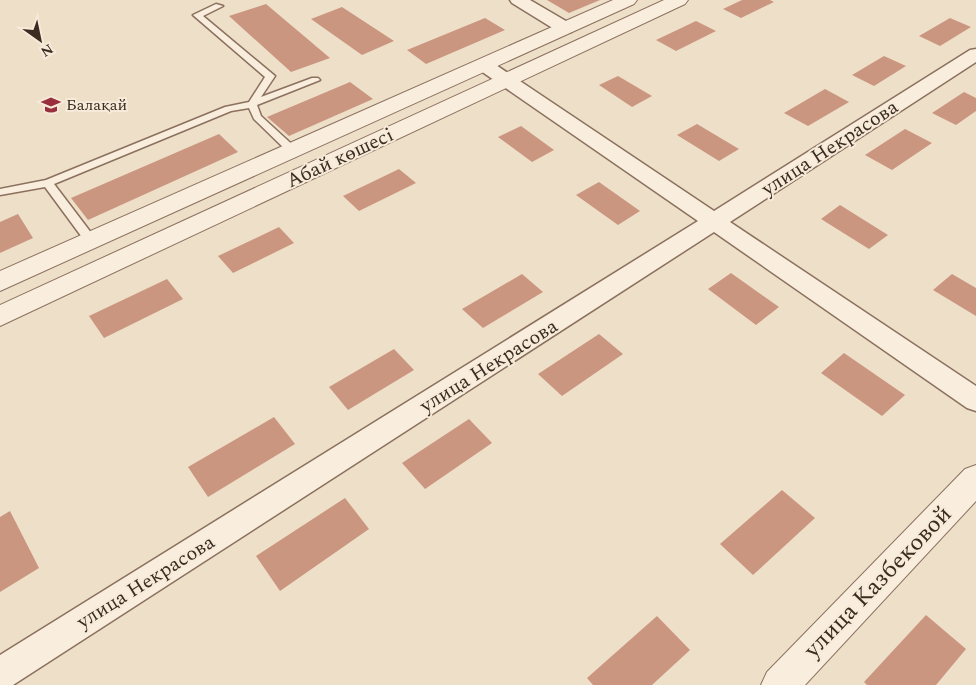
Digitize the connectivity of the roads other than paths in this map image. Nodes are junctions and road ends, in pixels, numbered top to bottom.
1 (518, 0) edge
2 (628, 0) edge
3 (679, 0) edge
4 (219, 6) dead end
5 (565, 28) junction
6 (976, 54) edge
7 (484, 65) junction
8 (315, 80) dead end
9 (507, 80) junction
10 (252, 104) junction
11 (293, 151) junction
12 (48, 183) junction
13 (0, 192) edge
14 (714, 222) junction
15 (91, 241) junction
16 (0, 282) edge
17 (0, 316) edge
18 (976, 400) edge
19 (976, 479) edge
20 (0, 674) edge
21 (780, 685) edge

1 - 5 street
2 - 5 street, Абай көшесі
3 - 9 street, Абай көшесі
4 - 10 lane
5 - 7 street, Абай көшесі
6 - 14 street, улица Некрасова
7 - 9 street
7 - 11 street, Абай көшесі
8 - 10 lane
9 - 14 street
9 - 17 street, Абай көшесі
10 - 11 lane
10 - 12 lane
11 - 15 street, Абай көшесі
12 - 13 lane
12 - 15 lane
14 - 18 street
14 - 20 street, улица Некрасова
15 - 16 street, Абай көшесі
19 - 21 street, улица Казбековой

